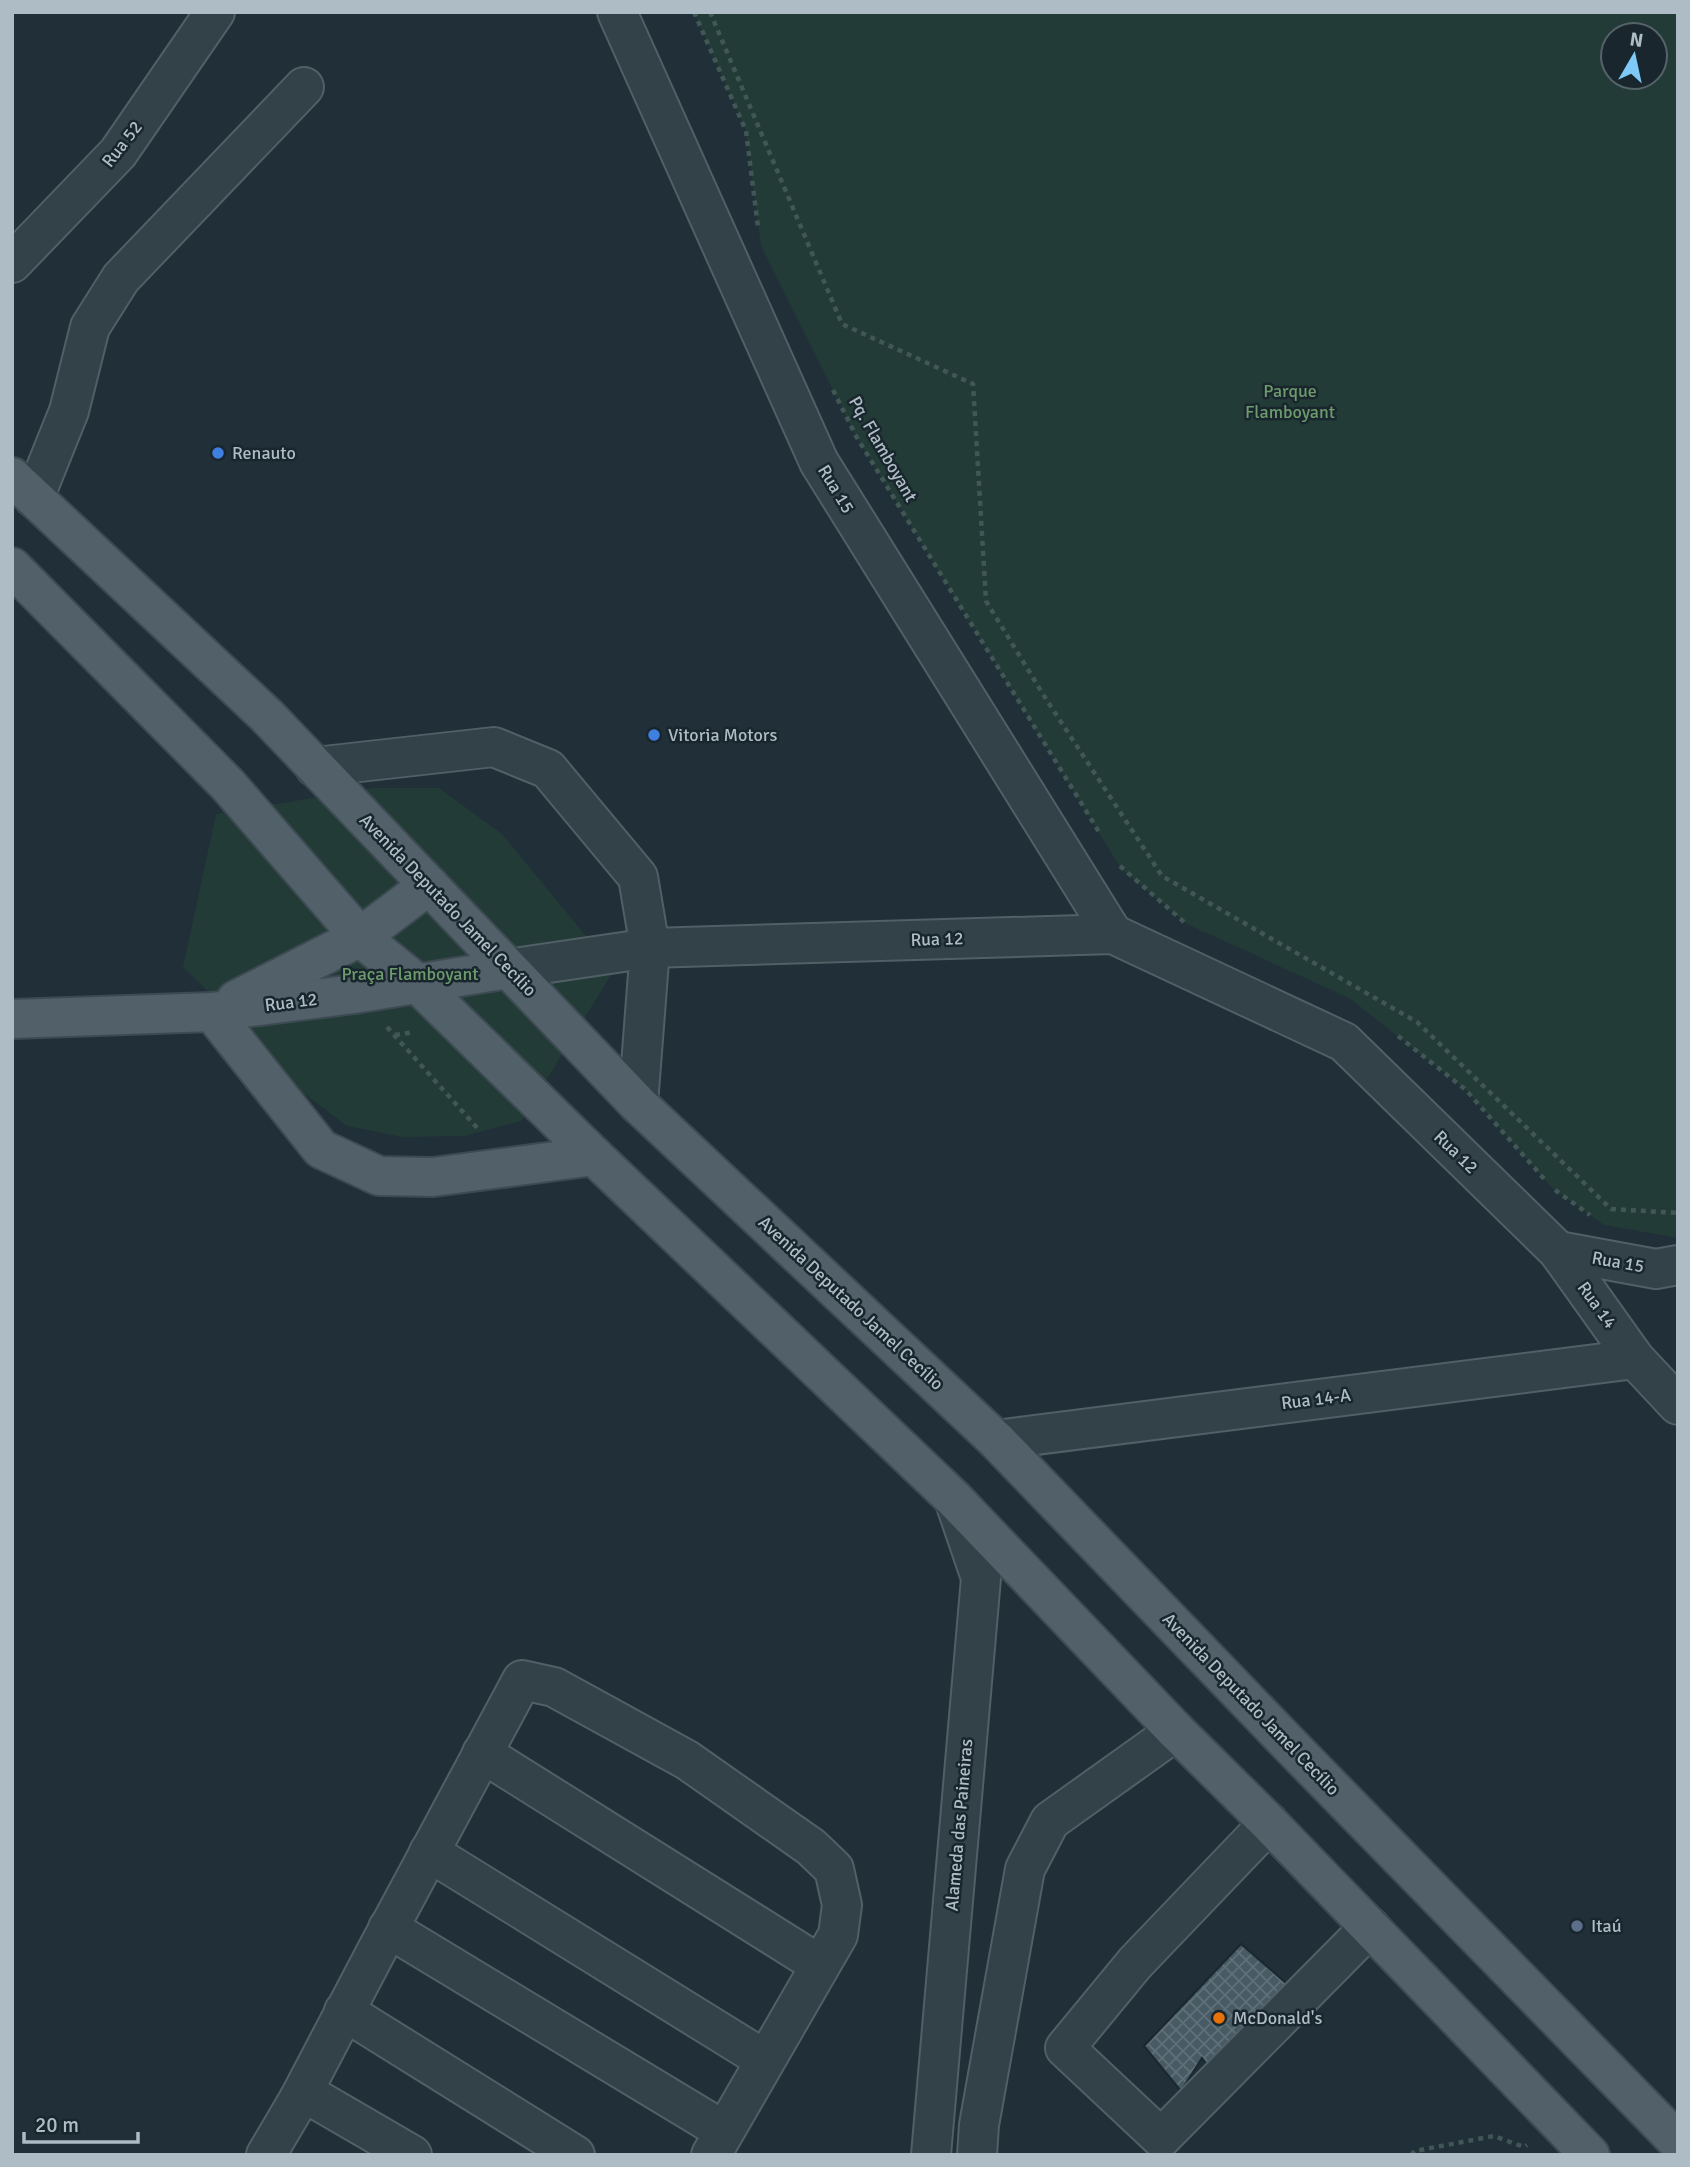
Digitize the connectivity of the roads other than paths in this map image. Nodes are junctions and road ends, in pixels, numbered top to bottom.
1 (215, 12) edge
2 (617, 12) edge
3 (304, 87) dead end
4 (12, 263) edge
5 (23, 487) edge
6 (12, 567) edge
7 (315, 767) junction
8 (429, 885) junction
9 (1113, 934) junction
10 (360, 937) junction
11 (650, 948) junction
12 (508, 969) junction
13 (418, 984) junction
14 (212, 1012) junction
15 (12, 1019) edge
16 (638, 1104) junction
17 (594, 1156) junction
18 (1558, 1251) junction
19 (1678, 1265) edge
20 (1635, 1359) junction
21 (1678, 1405) edge
22 (996, 1440) junction
23 (954, 1499) junction
24 (1176, 1731) junction
25 (482, 1754) junction
26 (1269, 1824) junction
27 (429, 1852) junction
28 (1370, 1927) junction
29 (388, 1928) junction
30 (820, 1965) junction
31 (345, 2011) junction
32 (765, 2060) junction
33 (299, 2099) junction
34 (1678, 2142) edge
35 (718, 2143) edge
36 (266, 2155) edge
37 (412, 2155) edge
38 (575, 2155) edge
39 (931, 2155) edge
40 (978, 2155) edge
41 (1590, 2155) edge

1 - 4 street, Rua 52
2 - 9 street, Rua 15
3 - 5 street
5 - 7 main road, Avenida Deputado Jamel Cecílio
6 - 10 main road
7 - 8 main road, Avenida Deputado Jamel Cecílio
7 - 11 street
8 - 10 main road, Rua 12
8 - 12 main road, Avenida Deputado Jamel Cecílio
9 - 11 street, Rua 12
9 - 18 street, Rua 12
10 - 13 main road
10 - 14 main road, Rua 12
11 - 12 street, Rua 12
11 - 16 street
12 - 13 main road, Rua 12
12 - 16 main road, Avenida Deputado Jamel Cecílio
13 - 14 main road, Rua 12
13 - 17 main road
14 - 15 main road, Rua 12
14 - 17 main road
16 - 22 main road, Avenida Deputado Jamel Cecílio
17 - 23 main road
18 - 19 street, Rua 15
18 - 20 street, Rua 14
20 - 21 street, Rua 14
20 - 22 street, Rua 14-A
22 - 34 main road, Avenida Deputado Jamel Cecílio
23 - 24 main road
23 - 39 street, Alameda das Paineiras
24 - 26 main road
24 - 40 street
25 - 27 street
25 - 30 street
25 - 30 street
26 - 28 main road
26 - 28 street
27 - 29 street
27 - 32 street
28 - 41 main road
29 - 31 street
29 - 35 street
30 - 32 street
31 - 33 street
31 - 38 street
32 - 35 street
33 - 36 street
33 - 37 street

